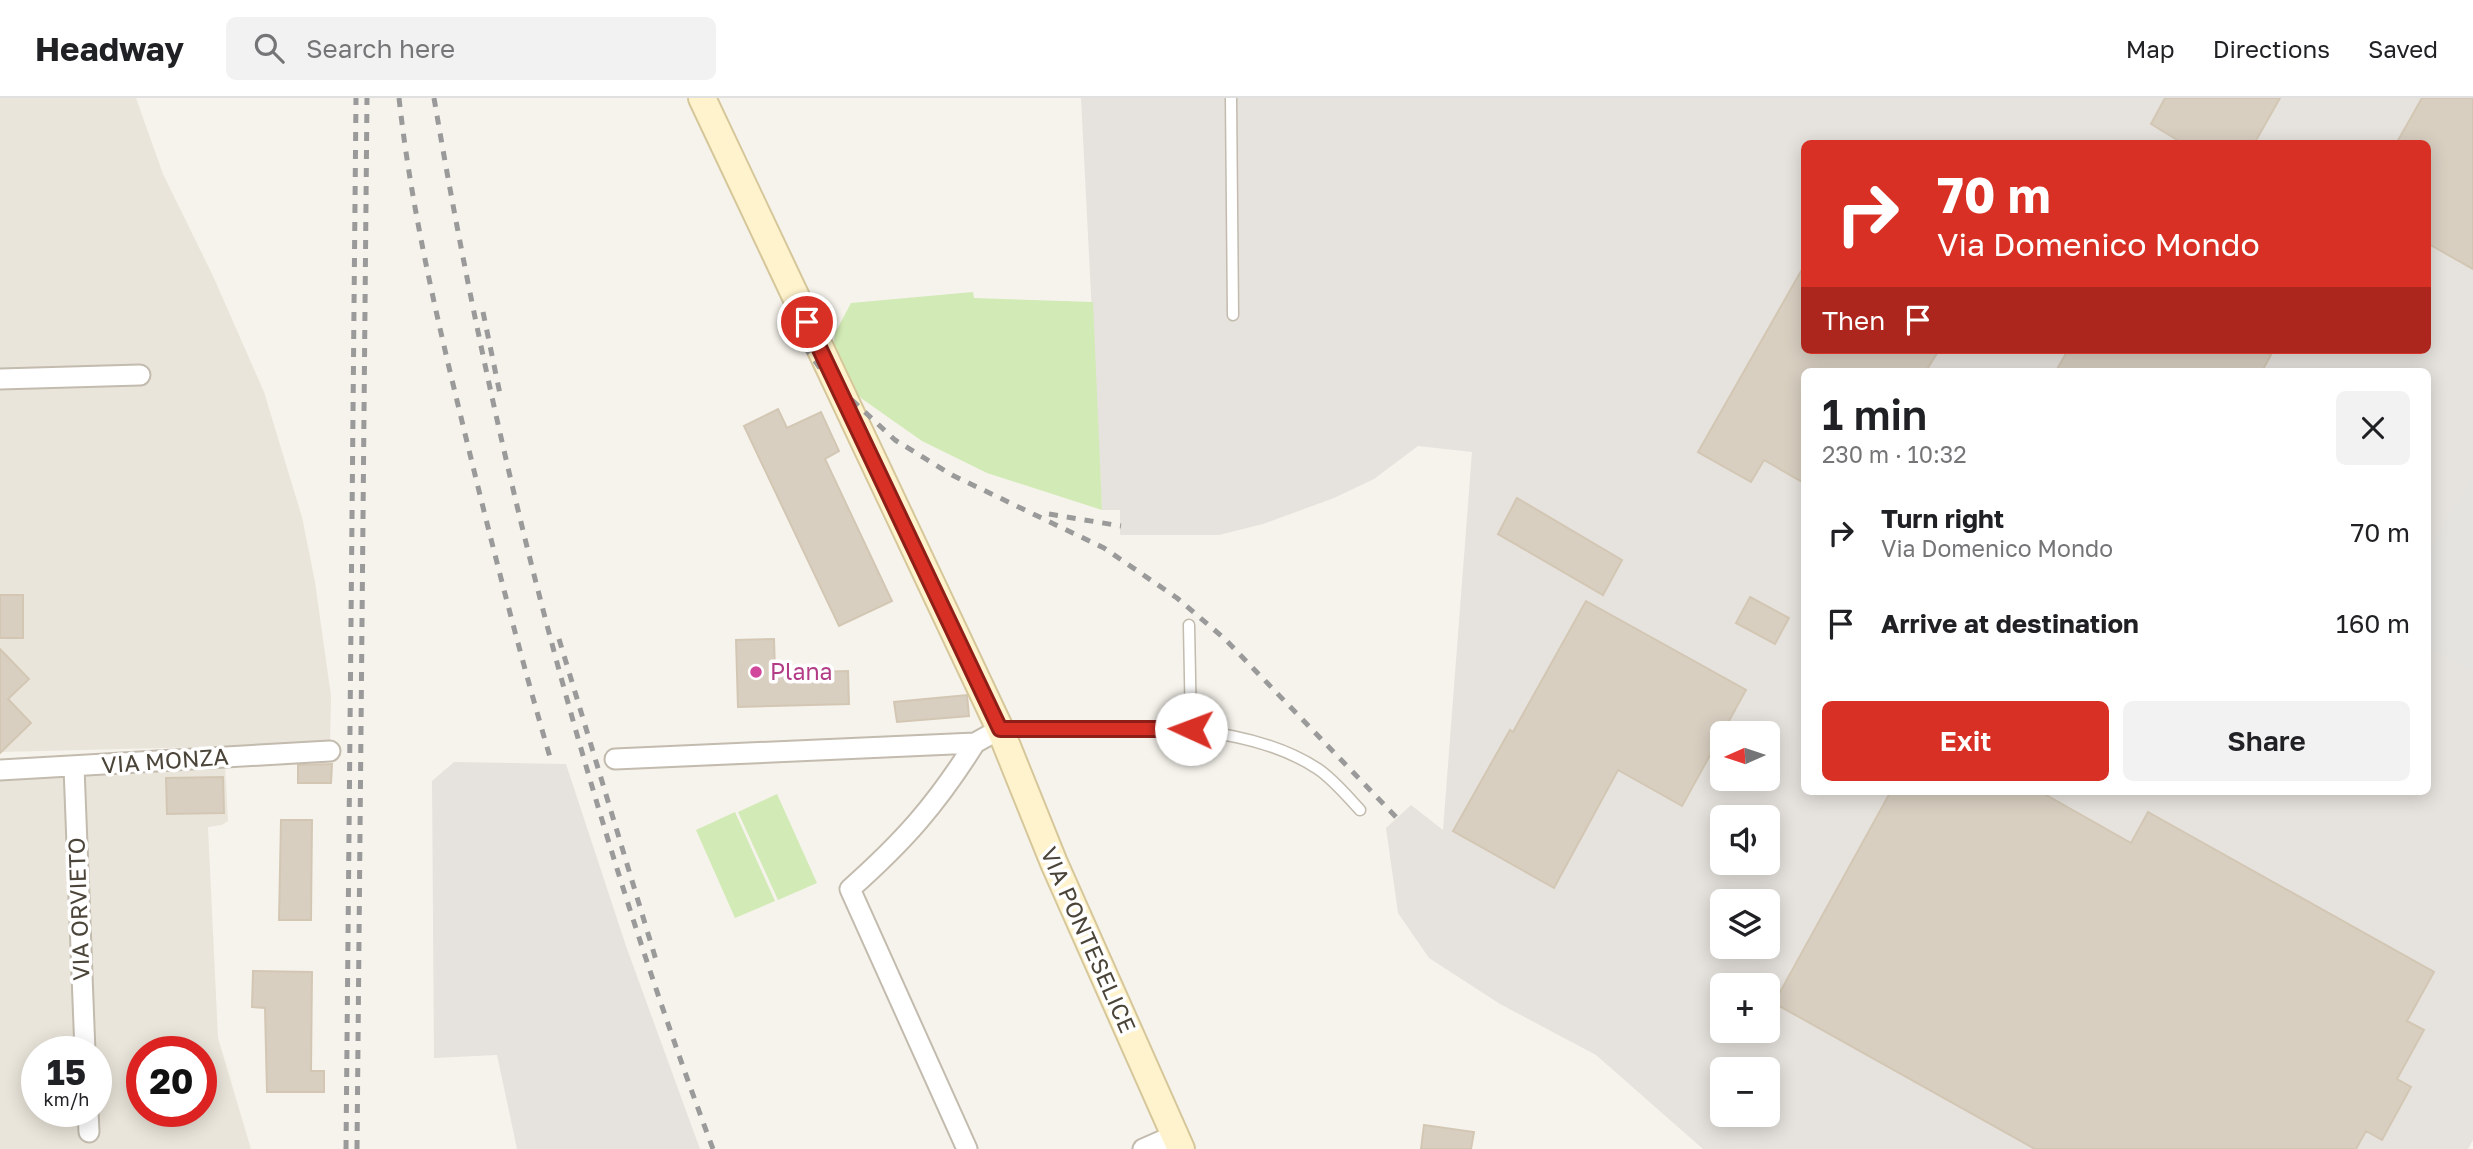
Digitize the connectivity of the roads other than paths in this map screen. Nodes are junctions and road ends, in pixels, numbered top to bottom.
1 (702, 98) edge
2 (1231, 98) edge
3 (1233, 315) dead end
4 (141, 375) dead end
5 (0, 379) edge
6 (1189, 625) dead end
7 (1000, 729) junction
8 (1191, 729) junction
9 (975, 743) junction
10 (330, 751) dead end
11 (615, 759) dead end
12 (74, 767) junction
13 (0, 770) edge
14 (1360, 810) dead end
15 (84, 1036) edge
16 (89, 1127) edge
17 (89, 1132) dead end
18 (1178, 1142) edge
19 (967, 1149) edge
20 (1143, 1149) edge

1 - 7 street, VIA PONTESELICE
2 - 3 lane
4 - 5 street
6 - 8 lane
7 - 8 lane
7 - 9 street
7 - 18 street, VIA PONTESELICE
8 - 14 lane
9 - 11 street
9 - 19 street
10 - 12 street, VIA MONZA
12 - 13 street, VIA MONZA
12 - 15 street, VIA ORVIETO
16 - 17 street
18 - 20 street

